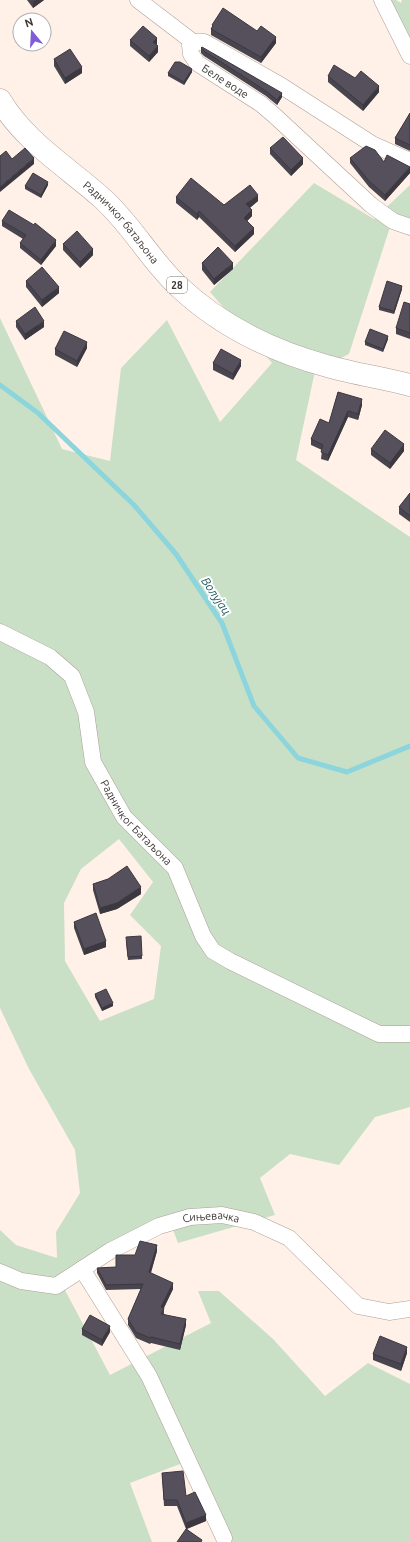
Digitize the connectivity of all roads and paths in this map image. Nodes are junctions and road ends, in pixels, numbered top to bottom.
1 (138, 0) edge
2 (382, 0) edge
3 (193, 42) junction
4 (410, 56) edge
5 (0, 100) edge
6 (410, 161) edge
7 (410, 227) edge
8 (410, 385) edge
9 (0, 632) edge
10 (410, 1034) edge
11 (82, 1270) junction
12 (0, 1272) edge
13 (410, 1309) edge
14 (224, 1538) dead end

1 - 3 street
2 - 4 street
3 - 6 street, Беле воде
3 - 7 street, Беле воде
5 - 8 main road, Радничког батаљона / 28
9 - 10 street, Радничког Батаљона
11 - 12 street, Сињевачка
11 - 13 street, Сињевачка
11 - 14 street

